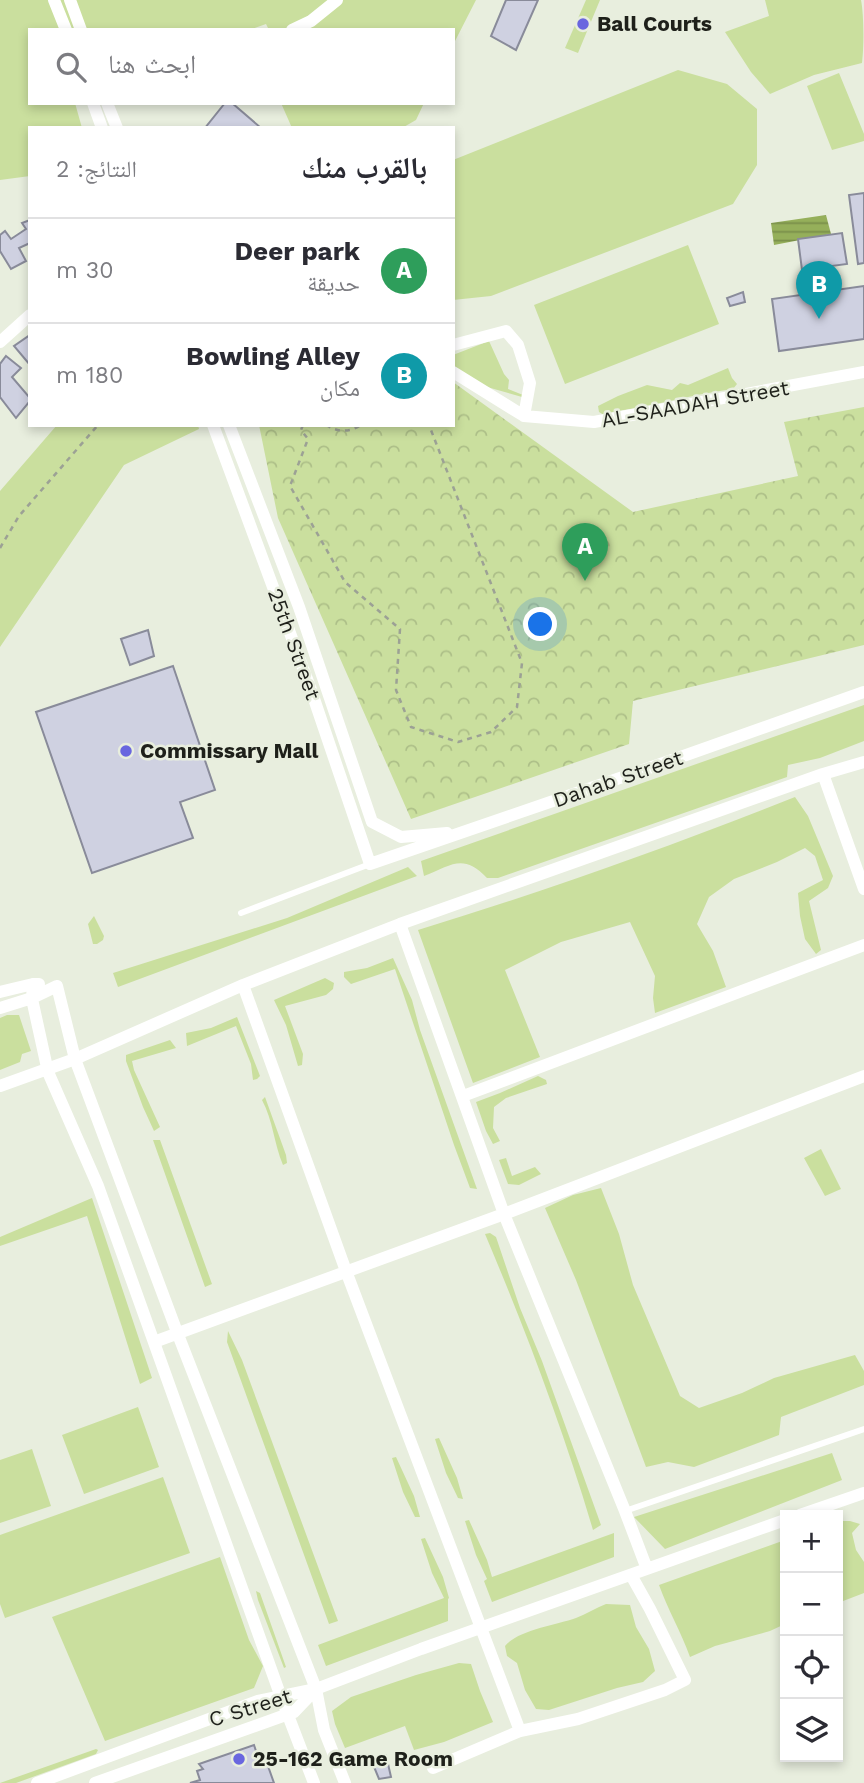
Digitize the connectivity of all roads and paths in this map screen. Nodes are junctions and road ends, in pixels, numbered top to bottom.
1 (54, 0) edge
2 (70, 0) edge
3 (337, 0) edge
4 (64, 28) edge
5 (80, 28) edge
6 (296, 28) edge
7 (94, 105) edge
8 (109, 105) edge
9 (101, 126) edge
10 (116, 126) edge
11 (28, 317) edge
12 (0, 342) edge
13 (455, 344) edge
14 (864, 372) edge
15 (455, 373) edge
16 (524, 416) junction
17 (96, 427) edge
18 (214, 427) edge
19 (230, 427) edge
20 (302, 427) edge
21 (330, 427) edge
22 (356, 427) edge
23 (430, 427) edge
24 (0, 548) edge
25 (864, 692) edge
26 (864, 762) edge
27 (823, 774) junction
28 (467, 831) junction
29 (370, 864) junction
30 (864, 889) edge
31 (241, 913) dead end
32 (400, 924) junction
33 (864, 945) edge
34 (33, 984) junction
35 (243, 985) junction
36 (57, 986) junction
37 (0, 992) edge
38 (32, 998) junction
39 (0, 1008) edge
40 (75, 1059) junction
41 (47, 1069) junction
42 (864, 1076) edge
43 (0, 1086) edge
44 (463, 1096) junction
45 (120, 1179) junction
46 (98, 1186) junction
47 (504, 1214) junction
48 (346, 1270) junction
49 (177, 1332) junction
50 (153, 1342) junction
51 (864, 1429) edge
52 (864, 1493) edge
53 (815, 1510) edge
54 (625, 1511) junction
55 (780, 1522) edge
56 (647, 1569) junction
57 (631, 1575) junction
58 (481, 1628) junction
59 (316, 1689) junction
60 (281, 1697) junction
61 (288, 1714) junction
62 (520, 1731) junction
63 (433, 1768) dead end
64 (37, 1783) edge
65 (95, 1783) edge
66 (314, 1783) edge
67 (345, 1783) edge

1 - 4 street
2 - 5 street
3 - 6 street
7 - 9 street
8 - 10 street
11 - 12 street
13 - 16 street
14 - 16 street, AL-SAADAH Street
15 - 16 street, AL-SAADAH Street
17 - 24 path
18 - 29 street, 25th Street
19 - 28 street, 25th Street
20 - 23 path
21 - 22 path
25 - 28 street, Dahab Street
26 - 27 street
27 - 30 street
27 - 32 street
28 - 29 street, Dahab Street
29 - 31 lane
32 - 35 street
32 - 44 street
33 - 44 street
34 - 36 street
34 - 37 street
34 - 38 street
35 - 40 street
35 - 48 street
36 - 38 street
36 - 40 street
38 - 39 street
38 - 41 street
40 - 41 street
40 - 45 street
41 - 43 street
41 - 46 street
42 - 47 street
44 - 47 street
45 - 46 street
45 - 49 street
46 - 50 street
47 - 48 street
47 - 54 street
48 - 49 street
48 - 58 street
49 - 50 street
49 - 59 street
50 - 60 street
51 - 54 lane
52 - 53 street
54 - 56 street
55 - 56 street
56 - 57 street
57 - 58 street
57 - 62 street
58 - 59 street
58 - 62 street
59 - 60 street, C Street
59 - 61 street, C Street
59 - 67 street
60 - 61 street
60 - 64 street, C Street
61 - 65 street, C Street
61 - 66 street
62 - 63 street

